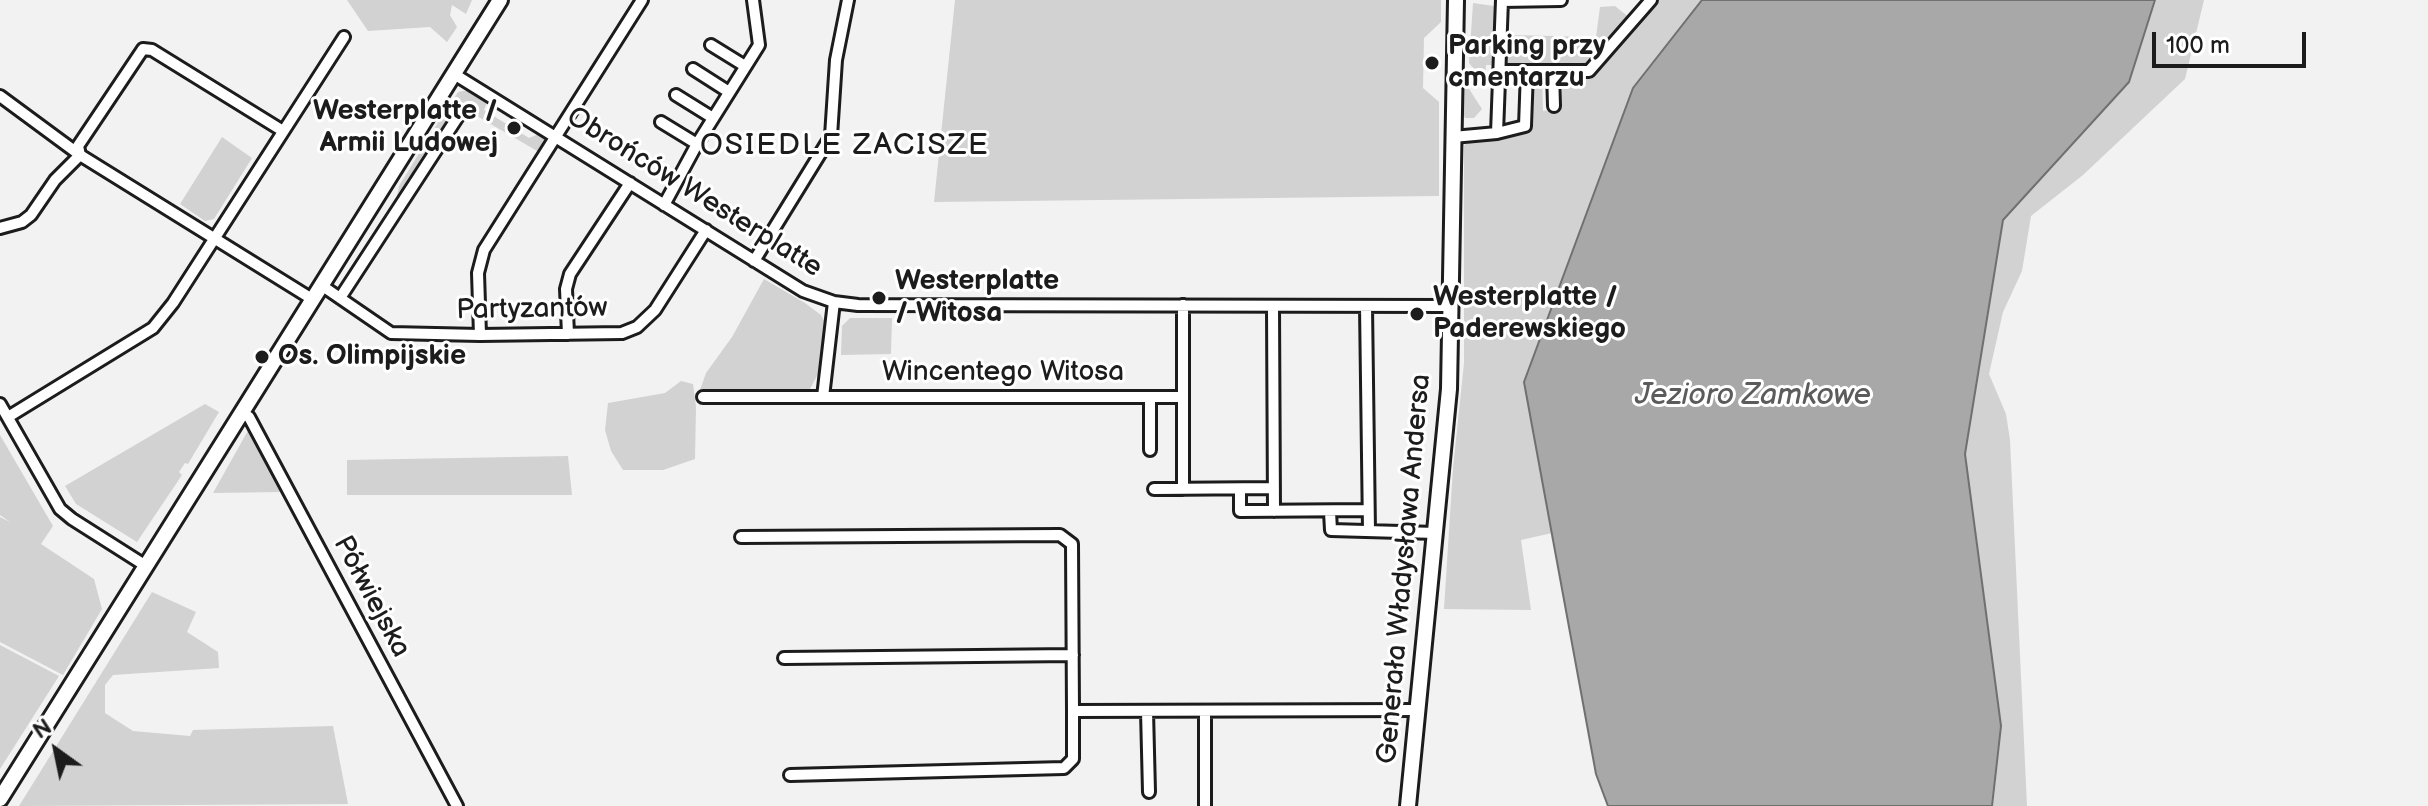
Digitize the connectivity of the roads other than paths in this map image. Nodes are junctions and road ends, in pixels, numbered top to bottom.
1 (500, 0) edge
2 (642, 0) edge
3 (753, 0) edge
4 (848, 0) edge
5 (1456, 0) edge
6 (1502, 0) edge
7 (1561, 0) edge
8 (1651, 0) edge
9 (344, 37) dead end
10 (711, 45) dead end
11 (745, 66) junction
12 (693, 69) dead end
13 (1499, 71) junction
14 (1527, 71) junction
15 (1553, 71) junction
16 (454, 74) junction
17 (729, 92) junction
18 (676, 95) dead end
19 (0, 96) edge
20 (1554, 106) dead end
21 (459, 115) dead end
22 (713, 118) junction
23 (661, 122) dead end
24 (283, 131) junction
25 (1497, 133) junction
26 (555, 135) junction
27 (1453, 137) junction
28 (697, 144) junction
29 (80, 155) junction
30 (630, 183) junction
31 (664, 205) junction
32 (0, 228) edge
33 (706, 230) junction
34 (214, 239) junction
35 (754, 261) junction
36 (321, 285) junction
37 (340, 298) junction
38 (312, 299) junction
39 (834, 302) junction
40 (1183, 305) junction
41 (1366, 306) junction
42 (1452, 306) junction
43 (1273, 307) junction
44 (568, 334) junction
45 (480, 335) junction
46 (703, 397) dead end
47 (823, 397) junction
48 (1150, 397) junction
49 (1183, 397) junction
50 (0, 404) edge
51 (241, 413) junction
52 (8, 417) junction
53 (1150, 450) dead end
54 (1274, 488) junction
55 (1154, 489) dead end
56 (1183, 489) junction
57 (1240, 489) junction
58 (1367, 510) junction
59 (1274, 511) junction
60 (1330, 512) junction
61 (1369, 531) junction
62 (1436, 533) junction
63 (741, 537) dead end
64 (146, 566) junction
65 (1073, 655) junction
66 (784, 658) dead end
67 (1418, 710) junction
68 (1073, 711) junction
69 (1147, 711) junction
70 (1205, 711) junction
71 (790, 775) dead end
72 (1149, 792) dead end
73 (0, 799) edge
74 (457, 806) edge
75 (1205, 806) edge
76 (1408, 806) edge

1 - 16 main road
2 - 26 street
3 - 11 street
4 - 35 street
5 - 27 main road, Generała Władysława Andersa
6 - 7 street
6 - 13 street
8 - 15 street
9 - 24 street
10 - 11 street
11 - 17 street
12 - 17 street
13 - 14 street
13 - 25 street
14 - 15 street
14 - 25 street
15 - 20 street
16 - 26 street, Obrońców Westerplatte
16 - 36 main road
17 - 22 street
18 - 22 street
19 - 29 street
21 - 37 street
22 - 28 street
23 - 28 street
24 - 29 street
24 - 34 street
25 - 27 street
26 - 30 street, Obrońców Westerplatte
26 - 45 street
27 - 42 main road, Generała Władysława Andersa
28 - 31 street
29 - 32 street
29 - 34 street
30 - 31 street, Obrońców Westerplatte
30 - 44 street
31 - 33 street, Obrońców Westerplatte
33 - 35 street, Obrońców Westerplatte
33 - 44 street, Partyzantów
34 - 38 street
34 - 52 street
35 - 39 street, Obrońców Westerplatte
36 - 37 street, Partyzantów
36 - 38 main road
37 - 45 street, Partyzantów
38 - 51 main road
39 - 40 street, Obrońców Westerplatte
39 - 47 street
40 - 43 street, Obrońców Westerplatte
40 - 49 street
41 - 42 street, Obrońców Westerplatte
41 - 43 street, Obrońców Westerplatte
41 - 58 street
42 - 62 main road, Generała Władysława Andersa
43 - 54 street
44 - 45 street, Partyzantów
46 - 47 street, Wincentego Witosa
47 - 48 street, Wincentego Witosa
48 - 49 street, Wincentego Witosa
48 - 53 street
49 - 56 street
50 - 52 street
51 - 64 main road
51 - 74 street, Półwiejska
52 - 64 street
54 - 57 street
54 - 59 street
55 - 56 street
56 - 57 street
57 - 59 street
58 - 60 street
58 - 61 street
59 - 60 street
60 - 61 street
61 - 62 street
62 - 67 main road, Generała Władysława Andersa
63 - 65 street
64 - 73 main road
65 - 66 street
65 - 68 street
67 - 70 street
67 - 76 main road, Generała Władysława Andersa
68 - 69 street
68 - 71 street
69 - 70 street
69 - 72 street
70 - 75 street

